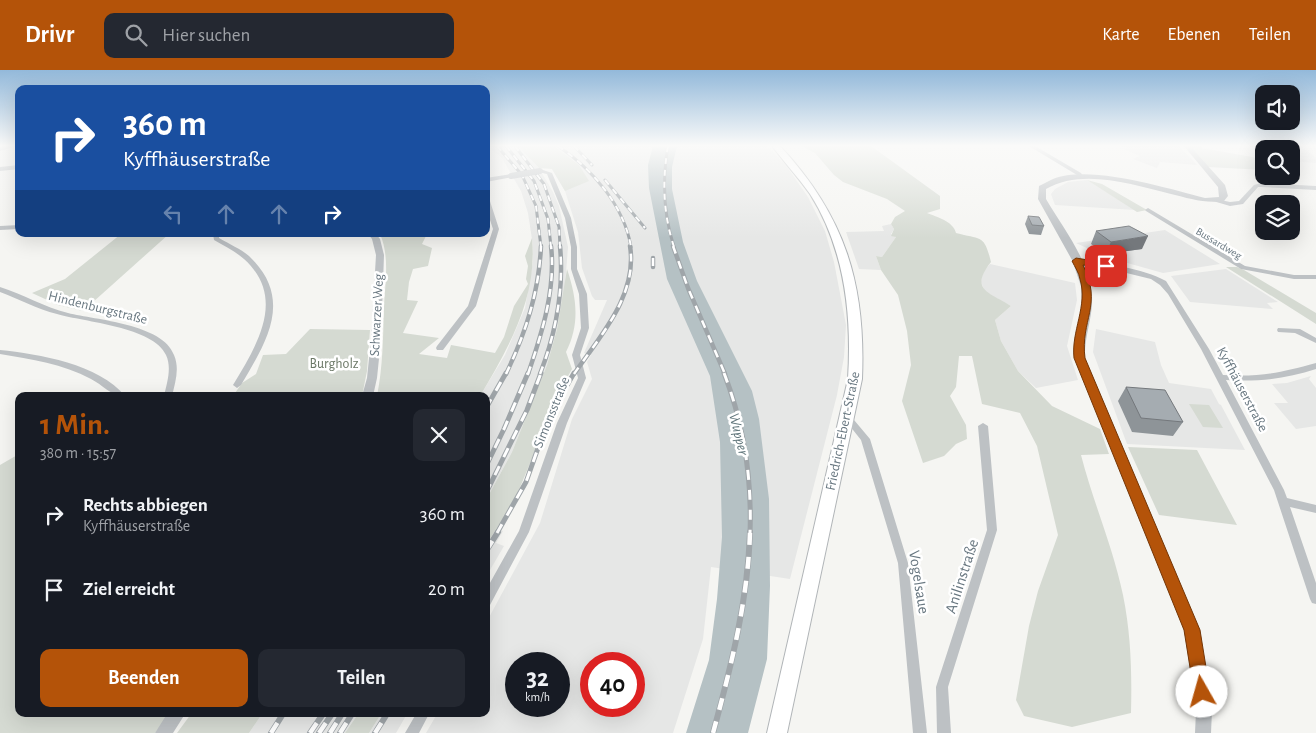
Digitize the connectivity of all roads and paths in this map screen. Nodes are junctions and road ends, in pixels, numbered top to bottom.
1 (505, 177) edge
2 (551, 177) edge
3 (802, 177) edge
4 (1073, 177) edge
5 (1090, 177) edge
6 (1213, 177) edge
7 (490, 179) edge
8 (1316, 188) edge
9 (1216, 201) junction
10 (490, 210) edge
11 (1148, 210) dead end
12 (15, 227) edge
13 (0, 228) edge
14 (216, 237) edge
15 (374, 237) edge
16 (1076, 261) junction
17 (1316, 277) edge
18 (0, 289) edge
19 (1281, 330) dead end
20 (1316, 341) edge
21 (440, 348) dead end
22 (0, 352) edge
23 (1316, 366) edge
24 (1219, 377) junction
25 (237, 385) dead end
26 (116, 392) edge
27 (169, 392) edge
28 (369, 392) edge
29 (846, 416) junction
30 (983, 426) dead end
31 (1283, 501) junction
32 (1316, 509) edge
33 (490, 593) edge
34 (1316, 599) edge
35 (175, 717) edge
36 (421, 717) edge
37 (163, 733) edge
38 (412, 733) edge
39 (777, 733) edge
40 (920, 733) edge
41 (944, 733) edge
42 (1203, 733) edge

1 - 7 street, Simonsstraße
2 - 33 street, Simonsstraße, bridge
3 - 29 main road, Friedrich-Ebert-Straße
4 - 16 street
5 - 9 street
6 - 9 street
8 - 9 street
10 - 21 street
11 - 17 street, Bussardweg
12 - 13 street
14 - 25 street
15 - 28 street, Schwarzer Weg
16 - 24 street, Kyffhäuserstraße
16 - 42 street
18 - 27 street, Hindenburgstraße
19 - 20 street
22 - 26 street
23 - 24 street
24 - 31 street, Kyffhäuserstraße
29 - 39 main road, Friedrich-Ebert-Straße
29 - 40 street, Vogelsaue
30 - 41 street, Anilinstraße
31 - 32 street
31 - 34 street, Kyffhäuserstraße
35 - 37 street
36 - 38 street

